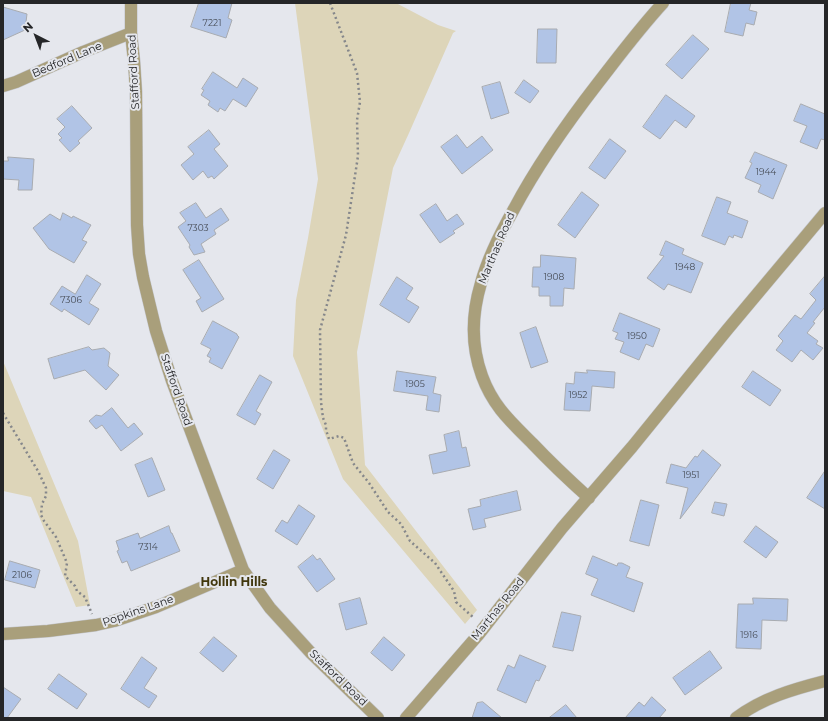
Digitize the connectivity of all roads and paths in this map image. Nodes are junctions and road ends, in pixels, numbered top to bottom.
1 (131, 3) edge
2 (330, 3) edge
3 (662, 3) edge
4 (131, 33) junction
5 (3, 86) edge
6 (825, 214) edge
7 (3, 413) edge
8 (589, 498) junction
9 (244, 570) junction
10 (89, 605) dead end
11 (472, 616) dead end
12 (3, 634) edge
13 (825, 681) edge
14 (378, 718) edge
15 (406, 718) edge
16 (736, 718) edge

1 - 4 street, Stafford Road
2 - 11 path
3 - 8 street, Marthas Road
4 - 5 street, Bedford Lane
4 - 9 street, Stafford Road
6 - 8 street, Marthas Road
7 - 10 path
8 - 15 street, Marthas Road
9 - 12 street, Popkins Lane
9 - 14 street, Stafford Road
13 - 16 street

